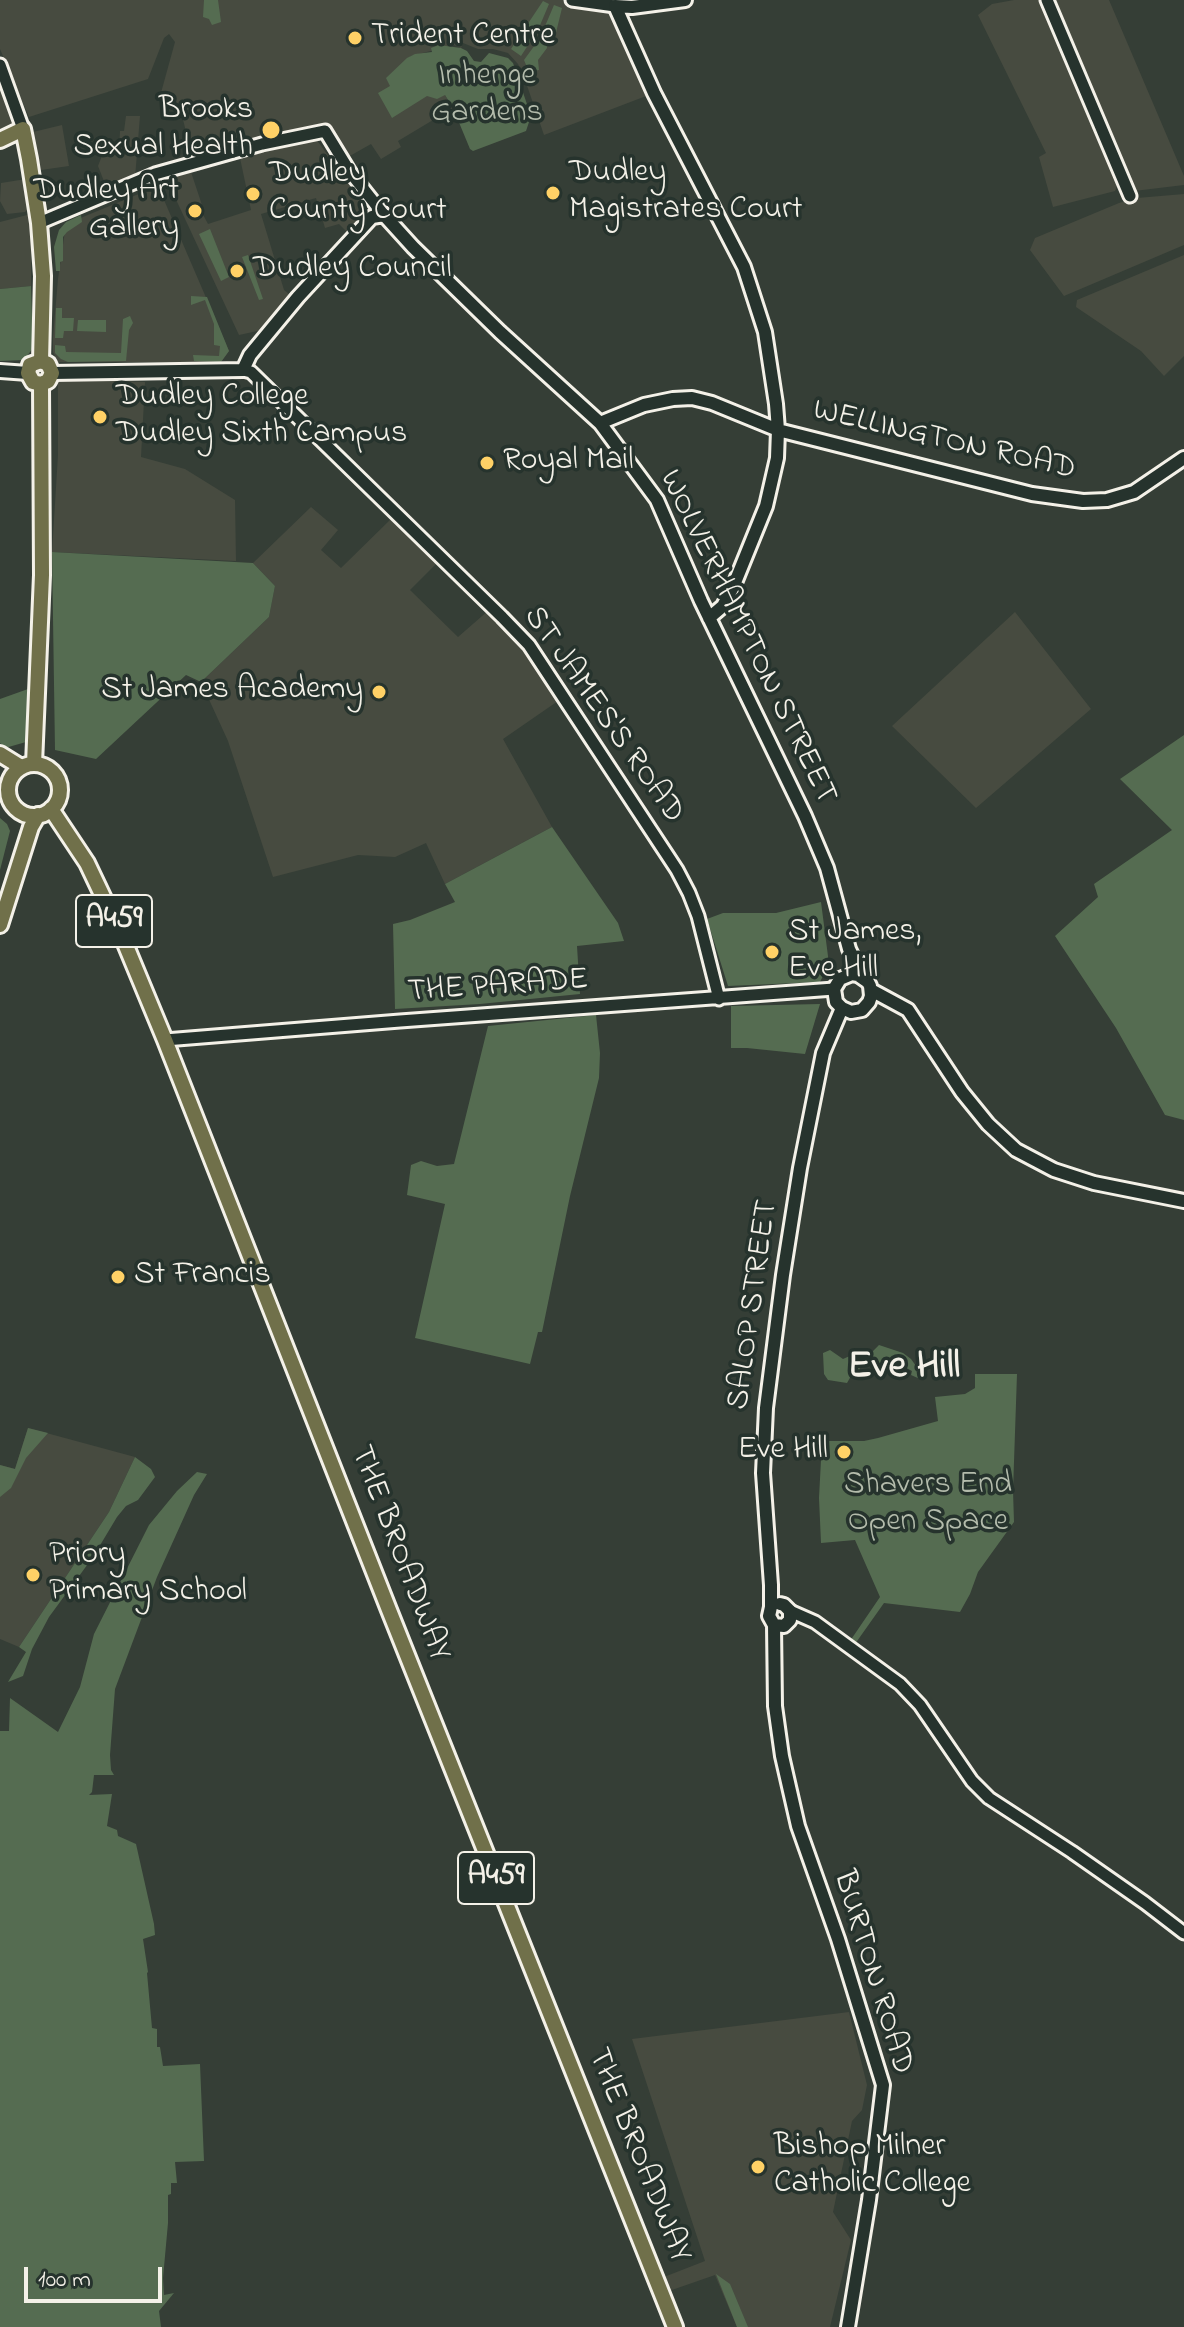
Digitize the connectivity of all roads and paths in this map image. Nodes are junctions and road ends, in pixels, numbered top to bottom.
1 (572, 0) edge
2 (685, 0) edge
3 (1047, 0) edge
4 (615, 6) junction
5 (0, 65) edge
6 (23, 129) junction
7 (0, 140) edge
8 (1130, 196) dead end
9 (384, 215) junction
10 (39, 223) junction
11 (41, 361) junction
12 (243, 370) junction
13 (0, 371) edge
14 (28, 373) junction
15 (46, 378) junction
16 (600, 423) junction
17 (778, 430) junction
18 (1184, 458) edge
19 (709, 618) junction
20 (0, 754) edge
21 (27, 766) junction
22 (0, 768) edge
23 (8, 784) junction
24 (19, 811) junction
25 (45, 812) junction
26 (0, 897) edge
27 (0, 925) edge
28 (849, 949) junction
29 (845, 976) junction
30 (834, 989) junction
31 (869, 991) junction
32 (719, 999) junction
33 (846, 1010) junction
34 (165, 1040) junction
35 (1184, 1201) edge
36 (781, 1616) junction
37 (774, 1640) joint
38 (1184, 1933) edge
39 (675, 2327) edge
40 (848, 2327) edge

1 - 4 street
2 - 4 main road
3 - 8 street
4 - 17 main road
5 - 6 street
6 - 7 main road
6 - 10 main road
9 - 10 street, WOLVERHAMPTON STREET
9 - 12 main road
9 - 16 main road, WOLVERHAMPTON STREET
10 - 11 main road
11 - 14 main road
11 - 15 main road
12 - 15 main road
12 - 32 street, ST JAMES'S ROAD
13 - 14 main road
14 - 15 main road
15 - 21 main road
16 - 17 main road, WELLINGTON ROAD
16 - 19 main road, WOLVERHAMPTON STREET
17 - 18 main road, WELLINGTON ROAD
17 - 19 main road
19 - 28 main road, WOLVERHAMPTON STREET
20 - 21 main road
21 - 23 main road
21 - 25 main road
22 - 23 main road
23 - 24 main road
24 - 25 main road
24 - 26 main road
25 - 27 main road
25 - 34 main road, THE BROADWAY / A459
28 - 29 main road, WOLVERHAMPTON STREET
28 - 31 main road, WOLVERHAMPTON STREET
29 - 30 main road
29 - 31 main road
30 - 32 street, THE PARADE
30 - 33 main road
31 - 33 main road
31 - 35 main road
32 - 34 street, THE PARADE
33 - 36 main road, SALOP STREET
34 - 39 main road, THE BROADWAY / A459
36 - 37 main road, SALOP STREET
36 - 38 street
37 - 40 main road, BURTON ROAD

